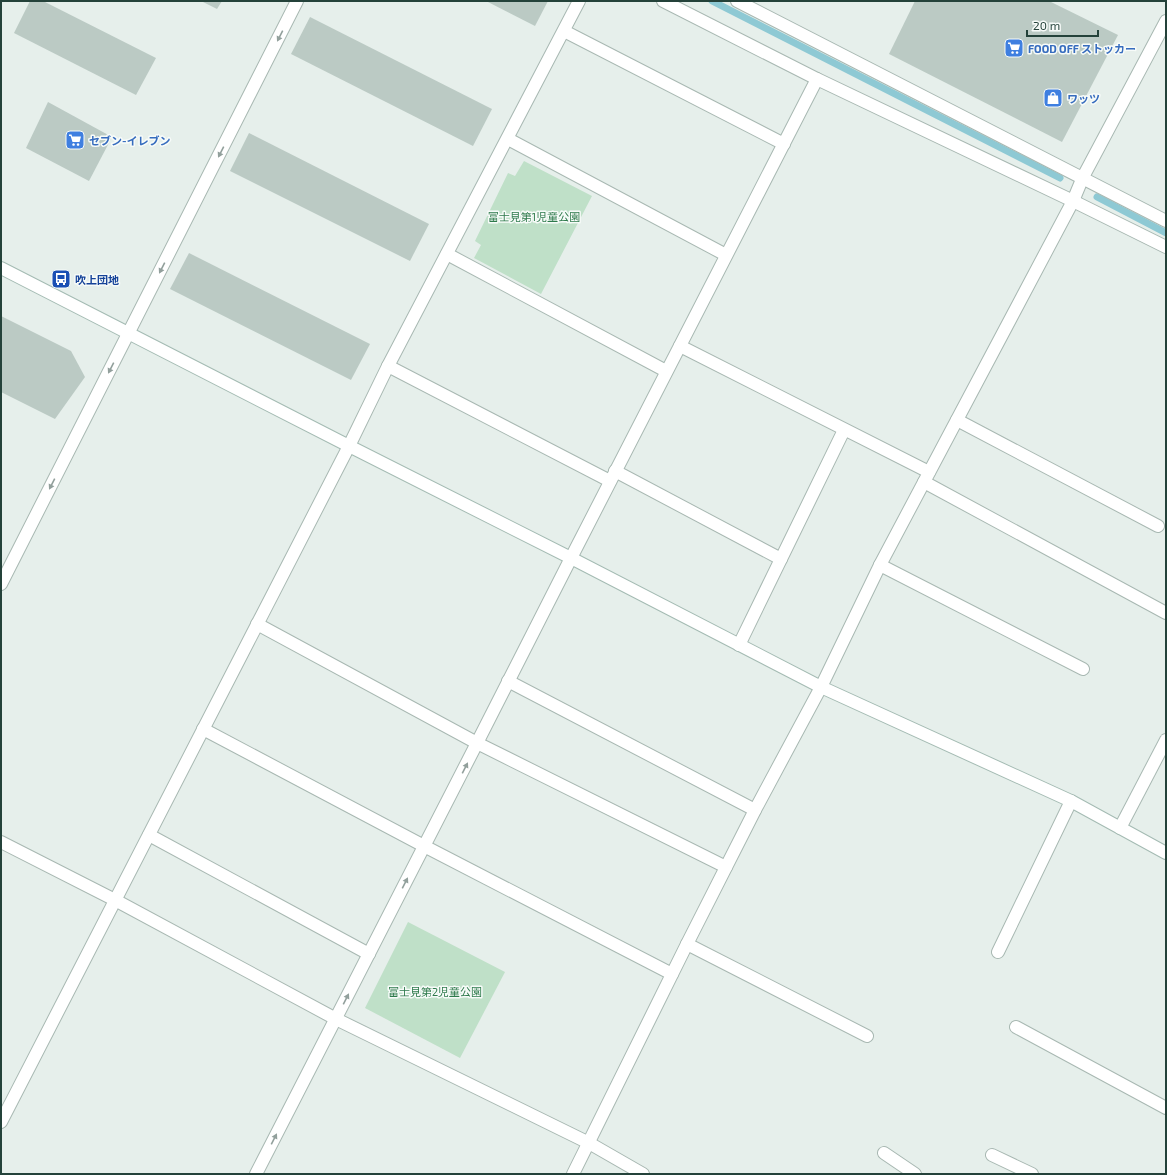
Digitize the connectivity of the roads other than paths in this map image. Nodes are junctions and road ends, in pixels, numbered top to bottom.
1 (297, 1) edge
2 (579, 1) edge
3 (663, 1) edge
4 (737, 1) edge
5 (1166, 21) edge
6 (564, 31) junction
7 (817, 79) junction
8 (508, 138) junction
9 (784, 144) junction
10 (1083, 177) junction
11 (1073, 201) junction
12 (1166, 221) edge
13 (1166, 247) edge
14 (447, 254) junction
15 (726, 255) junction
16 (1, 268) edge
17 (128, 334) junction
18 (680, 346) junction
19 (388, 366) junction
20 (666, 371) junction
21 (957, 420) junction
22 (844, 430) junction
23 (349, 446) junction
24 (613, 476) junction
25 (926, 477) junction
26 (1158, 526) dead end
27 (571, 558) junction
28 (781, 559) junction
29 (880, 565) junction
30 (1, 584) edge
31 (1166, 613) edge
32 (257, 624) junction
33 (739, 645) junction
34 (1083, 669) dead end
35 (508, 681) junction
36 (821, 687) junction
37 (203, 729) junction
38 (1166, 740) edge
39 (477, 743) junction
40 (1071, 802) junction
41 (755, 810) junction
42 (1120, 828) junction
43 (148, 835) junction
44 (1, 842) edge
45 (424, 846) junction
46 (1166, 853) edge
47 (726, 867) junction
48 (115, 900) junction
49 (687, 944) junction
50 (998, 952) dead end
51 (369, 954) junction
52 (672, 974) junction
53 (336, 1019) junction
54 (1016, 1027) dead end
55 (867, 1036) dead end
56 (1166, 1108) edge
57 (1, 1122) edge
58 (589, 1143) junction
59 (884, 1153) dead end
60 (992, 1155) dead end
61 (256, 1174) edge
62 (573, 1174) edge
63 (643, 1174) edge
64 (915, 1174) edge
65 (1032, 1174) edge

1 -> 17 street
2 - 6 street
3 - 7 street
4 - 10 street
5 - 10 street
6 - 8 street
6 - 9 street
7 - 9 street
7 - 11 street
8 - 14 street
8 - 15 street
9 - 15 street
10 - 11 street
10 - 12 street
11 - 13 street
11 - 21 street
14 - 19 street
14 - 20 street
15 - 18 street
16 - 17 street
17 - 23 street
17 -> 30 street
18 - 20 street
18 - 22 street
19 - 23 street
19 - 24 street
20 - 24 street
21 - 25 street
21 - 26 street
22 - 25 street
22 - 28 street
23 - 27 street
23 - 32 street
24 - 27 street
24 - 28 street
25 - 29 street
25 - 31 street
27 - 33 street
27 - 35 street
28 - 33 street
29 - 34 street
29 - 36 street
32 - 37 street
32 - 39 street
33 - 36 street
35 - 39 street
35 - 41 street
36 - 40 street
36 - 41 street
37 - 43 street
37 - 45 street
38 - 42 street
45 -> 39 street
39 - 47 street
40 - 42 street
40 - 50 street
41 - 47 street
42 - 46 street
43 - 48 street
43 - 51 street
44 - 48 street
51 -> 45 street
45 - 52 street
47 - 49 street
48 - 53 street
48 - 57 street
49 - 52 street
49 - 55 street
53 -> 51 street
52 - 58 street
53 - 58 street
61 -> 53 street
54 - 56 street
58 - 62 street
58 - 63 street
59 - 64 street
60 - 65 street

